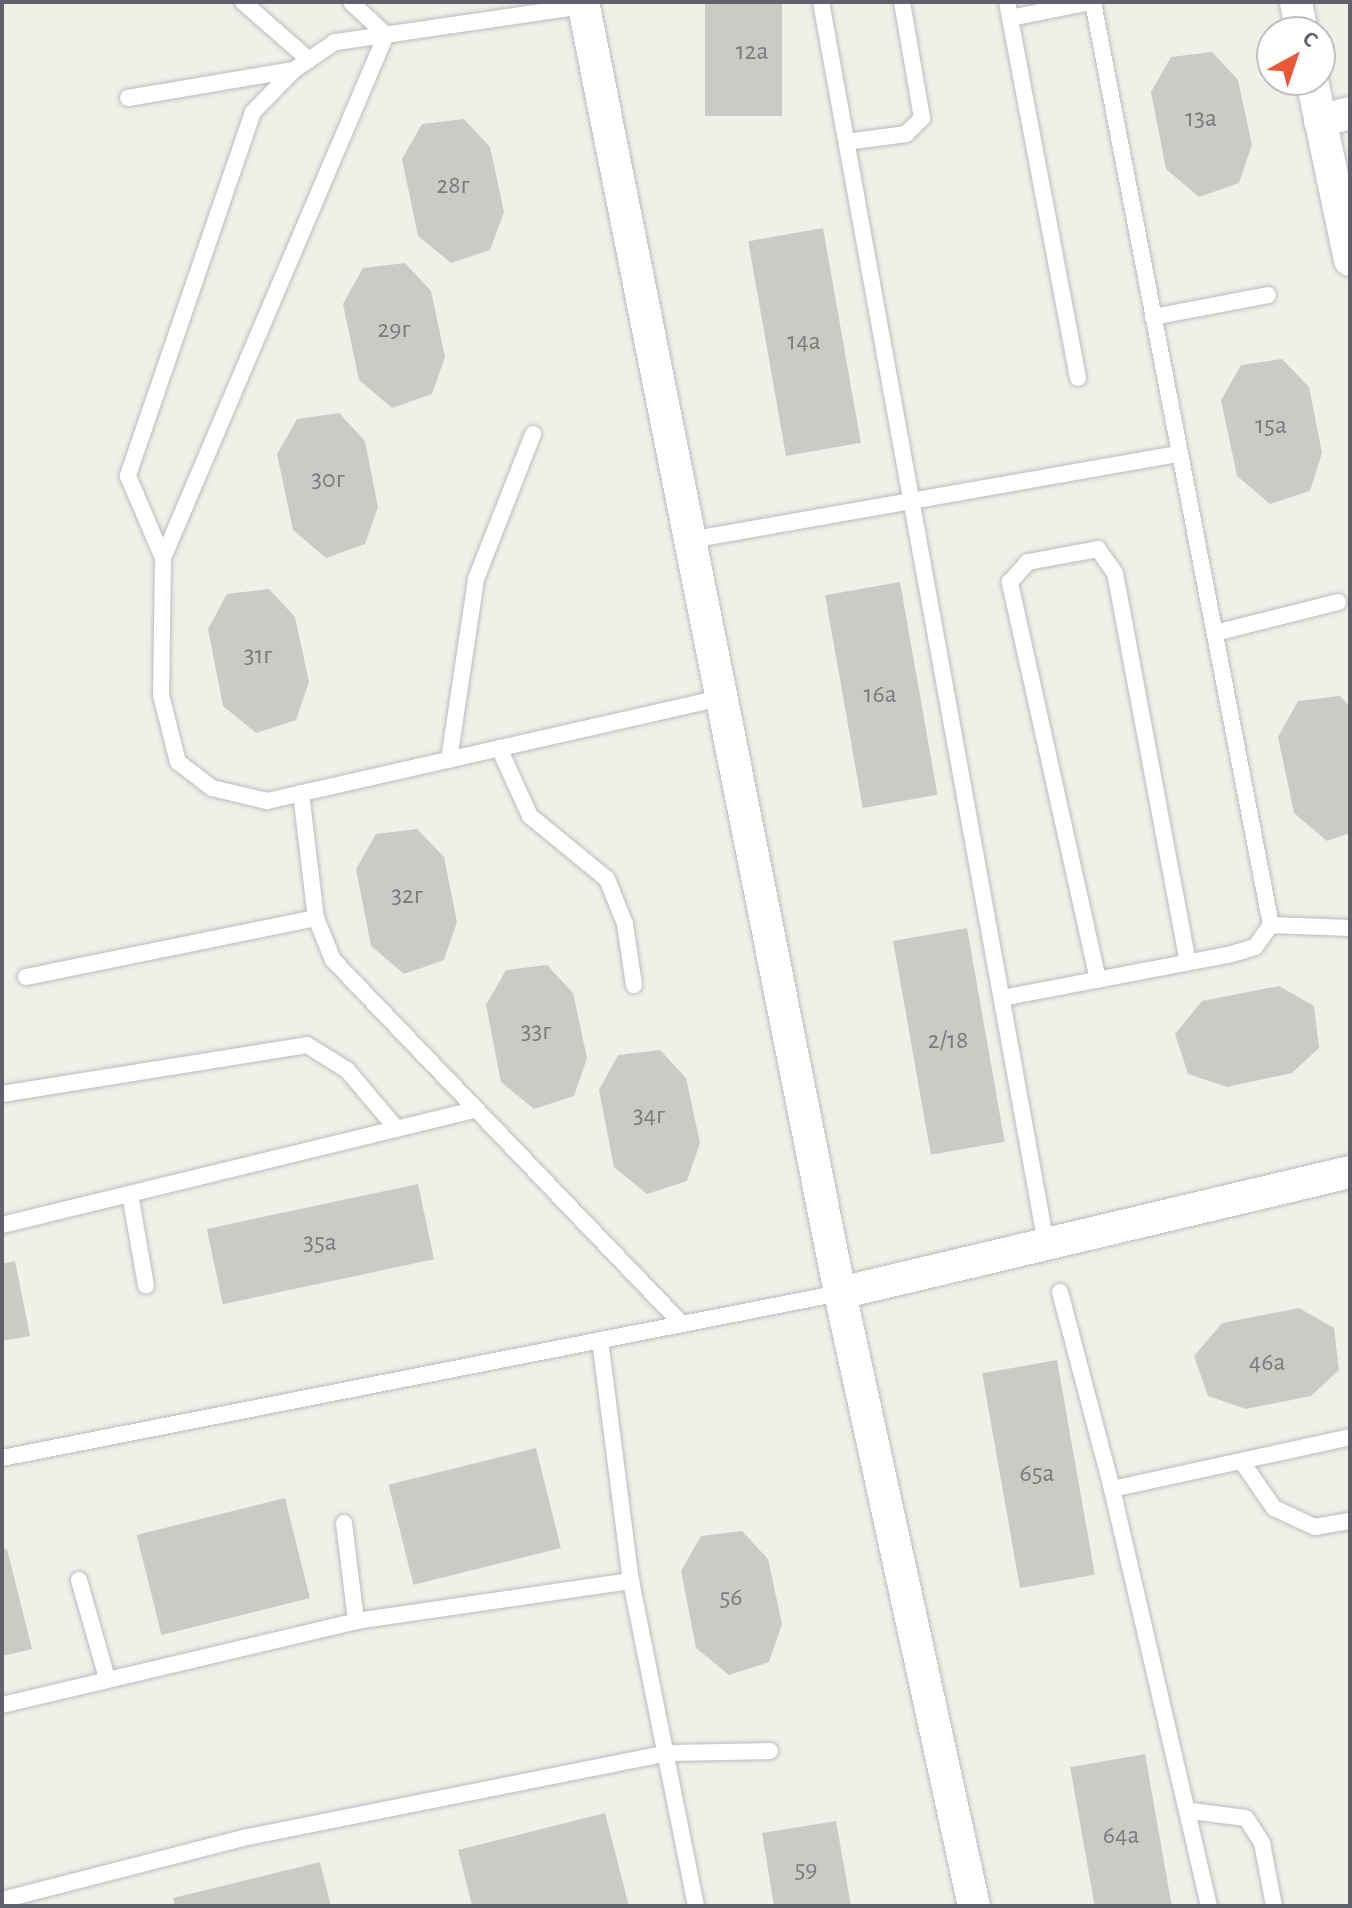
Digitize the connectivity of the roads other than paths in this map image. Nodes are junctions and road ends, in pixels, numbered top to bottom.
1 (243, 2) edge
2 (351, 2) edge
3 (821, 2) edge
4 (902, 2) edge
5 (1092, 2) edge
6 (583, 4) edge
7 (1008, 10) edge
8 (386, 35) junction
9 (301, 65) junction
10 (1322, 96) edge
11 (128, 98) dead end
12 (1335, 117) edge
13 (847, 142) junction
14 (1350, 260) edge
15 (1268, 295) dead end
16 (1153, 317) junction
17 (1078, 378) dead end
18 (533, 434) dead end
19 (1180, 454) junction
20 (912, 503) junction
21 (690, 540) junction
22 (163, 558) junction
23 (1338, 602) dead end
24 (1215, 633) junction
25 (722, 698) junction
26 (499, 748) junction
27 (449, 760) junction
28 (301, 793) junction
29 (316, 918) junction
30 (1271, 925) junction
31 (1350, 928) edge
32 (1188, 962) junction
33 (26, 977) dead end
34 (1098, 980) junction
35 (634, 985) dead end
36 (1002, 998) junction
37 (2, 1094) edge
38 (474, 1110) junction
39 (397, 1129) junction
40 (1350, 1172) edge
41 (130, 1194) junction
42 (2, 1225) edge
43 (1046, 1244) junction
44 (146, 1286) dead end
45 (1060, 1292) dead end
46 (840, 1293) junction
47 (682, 1324) junction
48 (600, 1340) junction
49 (1350, 1437) edge
50 (2, 1458) edge
51 (1242, 1462) junction
52 (1112, 1489) junction
53 (1350, 1521) edge
54 (344, 1523) dead end
55 (79, 1580) dead end
56 (631, 1581) junction
57 (356, 1621) junction
58 (107, 1678) junction
59 (2, 1705) edge
60 (770, 1751) dead end
61 (668, 1753) junction
62 (1191, 1811) junction
63 (2, 1900) edge
64 (696, 1906) edge
65 (974, 1906) edge
66 (1209, 1906) edge
67 (1274, 1906) edge

1 - 9 lane
2 - 8 lane
3 - 13 lane
4 - 13 lane
5 - 7 lane
5 - 16 lane
6 - 8 lane
6 - 21 street
7 - 17 lane
8 - 9 lane
8 - 22 lane
9 - 11 lane
9 - 22 lane
10 - 12 street
12 - 14 street
13 - 20 lane
15 - 16 lane
16 - 19 lane
18 - 27 lane
19 - 20 lane
19 - 24 lane
20 - 21 lane
20 - 36 lane
21 - 25 street
22 - 28 lane
23 - 24 lane
24 - 30 lane
25 - 26 lane
25 - 46 street
26 - 27 lane
26 - 35 lane
27 - 28 lane
28 - 29 lane
29 - 33 lane
29 - 38 lane
30 - 31 lane
30 - 32 lane
32 - 34 lane
32 - 34 lane
34 - 36 lane
36 - 43 lane
37 - 39 lane
38 - 39 lane
38 - 47 lane
39 - 41 lane
40 - 43 street
41 - 42 lane
41 - 44 lane
43 - 46 street
45 - 52 lane
46 - 47 lane
46 - 65 street
47 - 48 lane
48 - 50 lane
48 - 56 lane
49 - 51 lane
51 - 52 lane
51 - 53 lane
52 - 62 lane
54 - 57 lane
55 - 58 lane
56 - 57 lane
56 - 61 lane
57 - 58 lane
58 - 59 lane
60 - 61 lane
61 - 63 lane
61 - 64 lane
62 - 66 lane
62 - 67 lane

